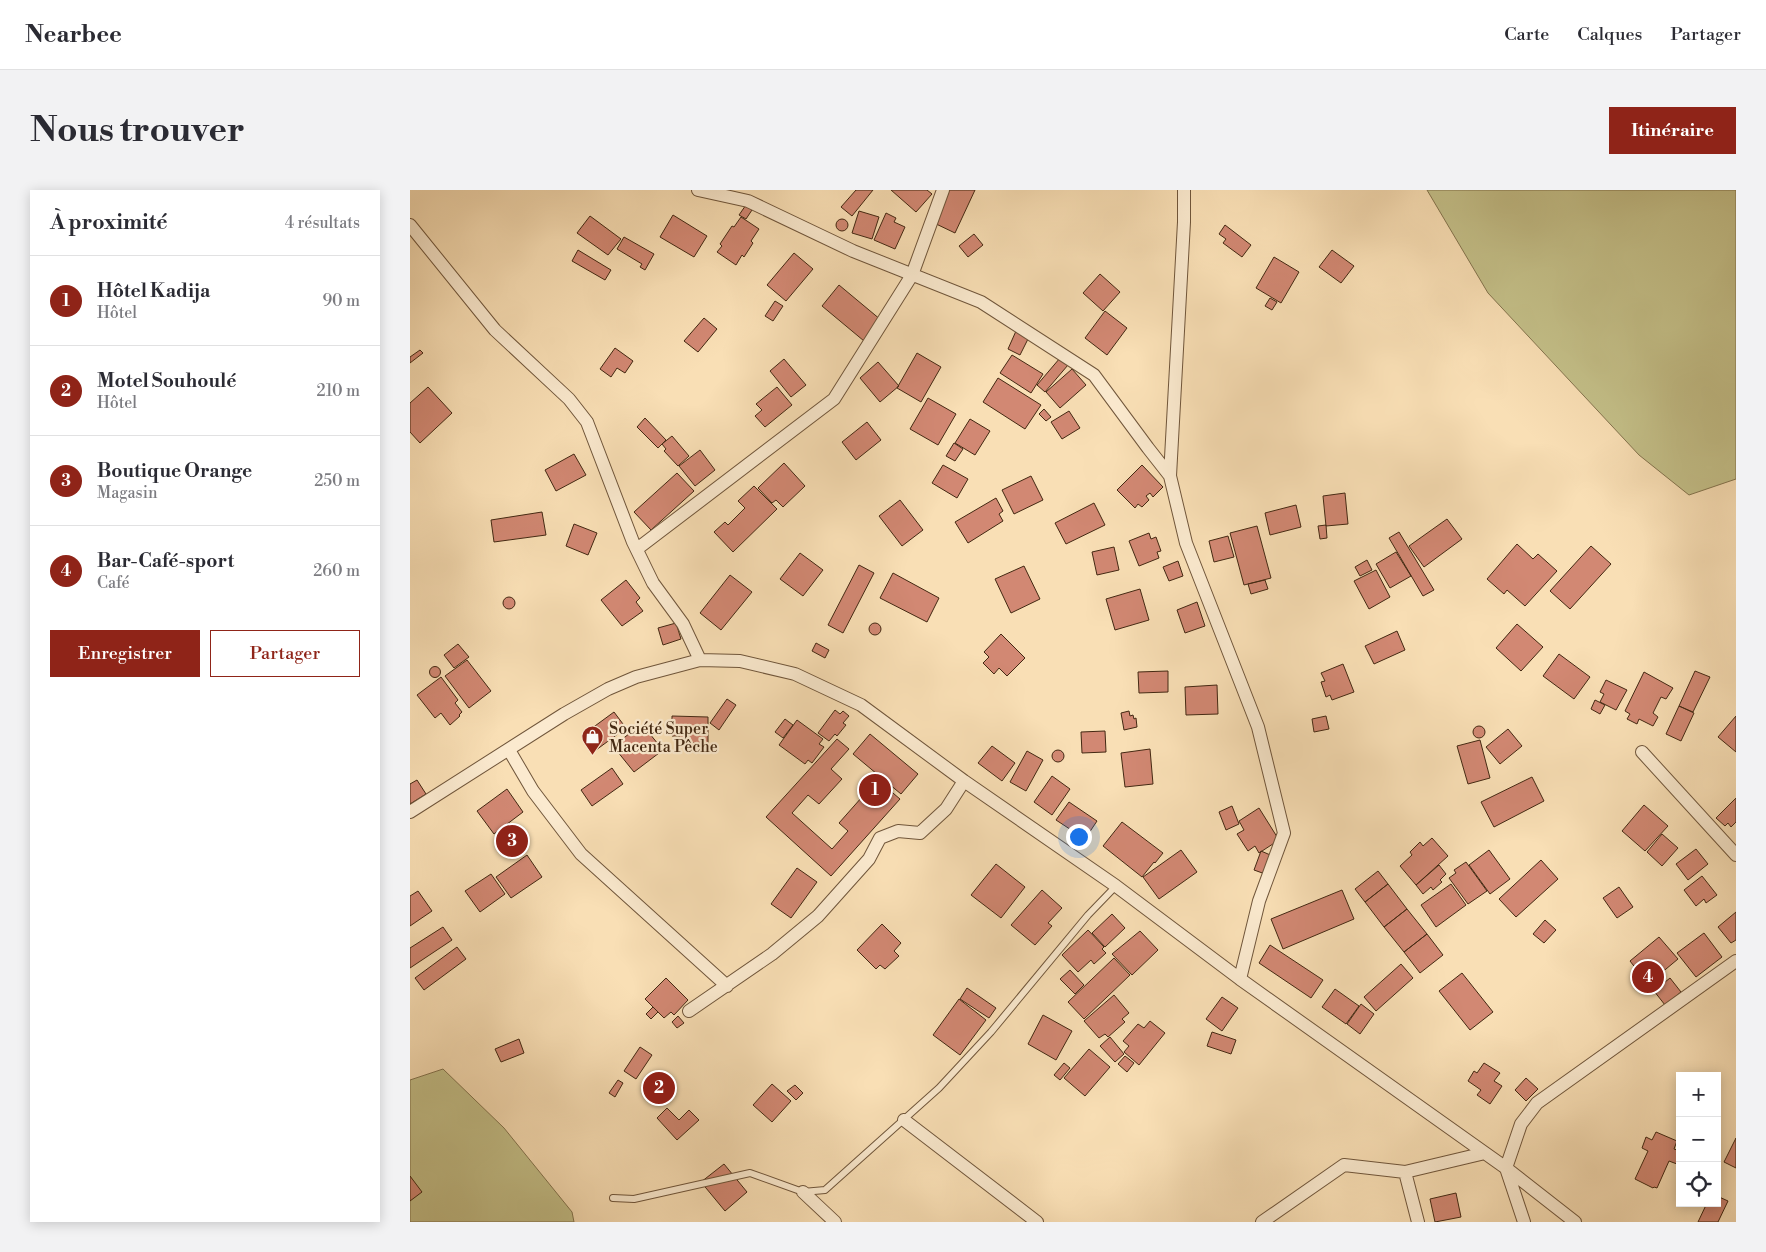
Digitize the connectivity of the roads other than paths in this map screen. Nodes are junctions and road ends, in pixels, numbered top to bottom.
1 (698, 190) edge
2 (943, 190) edge
3 (1184, 190) edge
4 (410, 225) edge
5 (912, 275) junction
6 (1170, 476) junction
7 (637, 549) junction
8 (700, 660) junction
9 (509, 750) junction
10 (1642, 752) dead end
11 (964, 781) junction
12 (410, 812) edge
13 (1736, 855) edge
14 (1116, 886) junction
15 (1736, 961) edge
16 (1240, 979) junction
17 (727, 986) junction
18 (689, 1011) dead end
19 (904, 1120) junction
20 (1485, 1153) junction
21 (1506, 1168) junction
22 (1405, 1172) junction
23 (803, 1192) junction
24 (613, 1198) dead end
25 (835, 1222) edge
26 (1037, 1222) edge
27 (1262, 1222) edge
28 (1418, 1222) edge
29 (1524, 1222) edge
30 (1575, 1222) edge

1 - 5 street
2 - 5 street
3 - 6 street
4 - 7 street
5 - 6 street
5 - 7 street
6 - 16 street
7 - 8 street
8 - 9 street
8 - 11 street
9 - 12 street
9 - 17 street
10 - 13 street
11 - 14 street
11 - 17 street
14 - 16 street
14 - 19 lane
15 - 21 street
16 - 20 street
17 - 18 street
19 - 23 lane
19 - 26 street
20 - 21 street
20 - 22 street
21 - 29 street
21 - 30 street
22 - 27 street
22 - 28 street
23 - 24 lane
23 - 25 street

